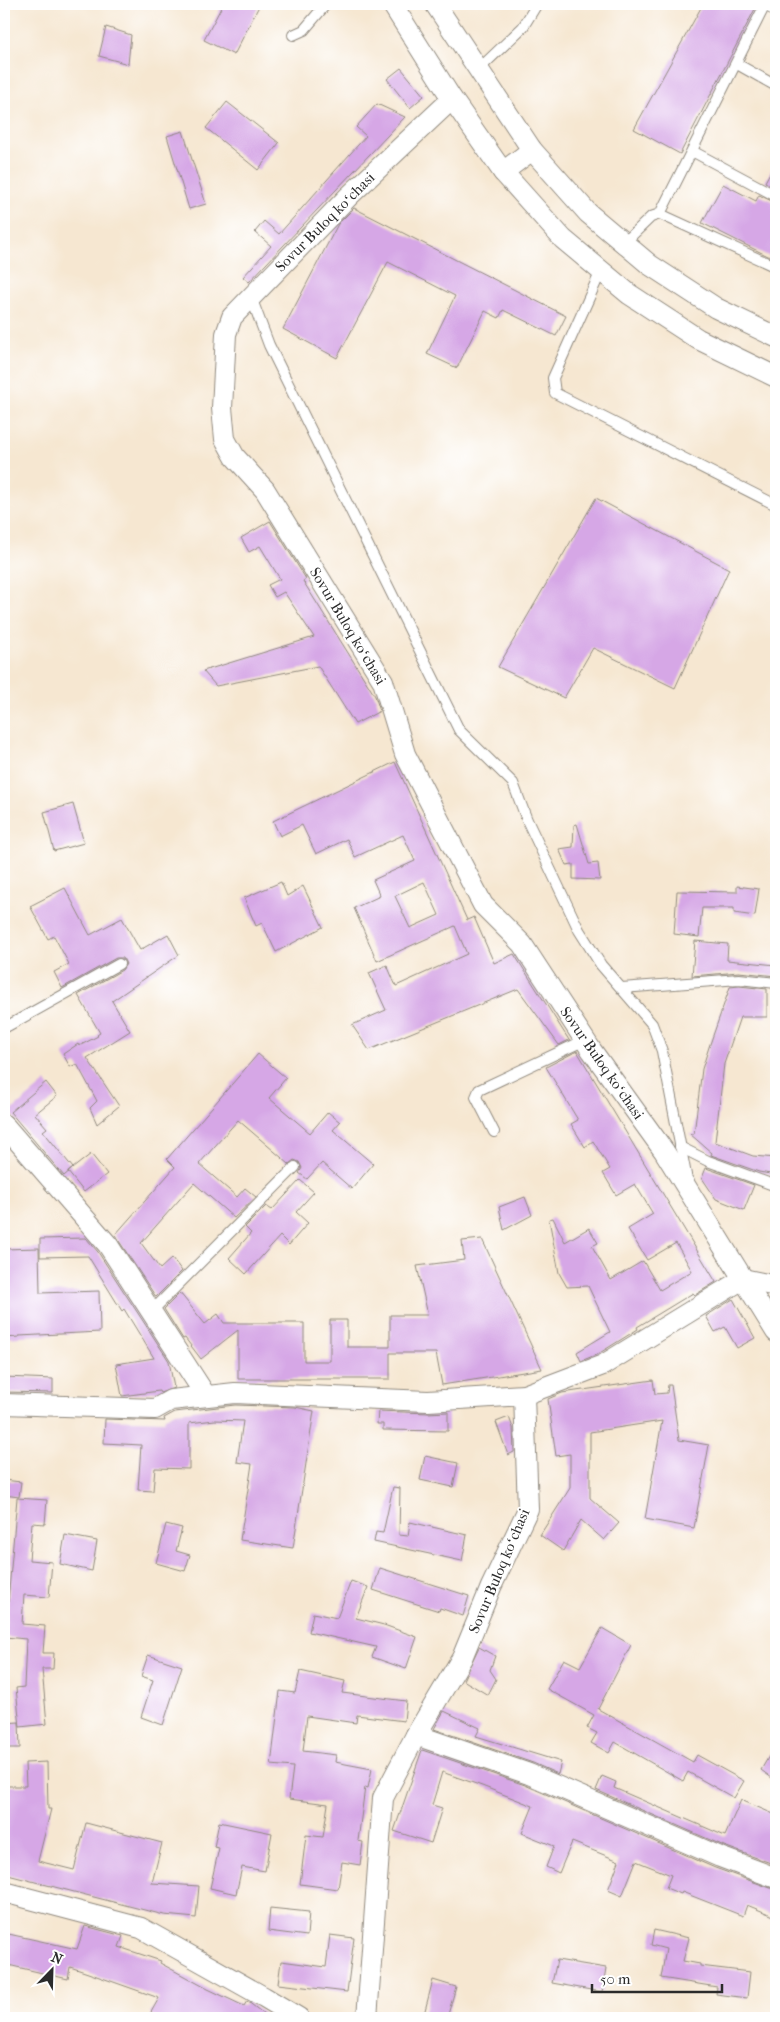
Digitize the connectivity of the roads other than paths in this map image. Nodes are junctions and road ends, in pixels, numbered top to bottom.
1 (326, 4) edge
2 (392, 4) edge
3 (435, 4) edge
4 (537, 4) edge
5 (764, 5) edge
6 (776, 11) edge
7 (293, 35) dead end
8 (737, 64) junction
9 (478, 70) junction
10 (776, 86) edge
11 (452, 99) junction
12 (532, 150) junction
13 (692, 151) junction
14 (504, 172) junction
15 (776, 196) edge
16 (660, 214) junction
17 (624, 243) junction
18 (776, 267) edge
19 (601, 271) junction
20 (251, 297) junction
21 (776, 337) edge
22 (776, 376) edge
23 (776, 505) edge
24 (118, 964) dead end
25 (776, 983) edge
26 (622, 988) junction
27 (4, 1028) edge
28 (585, 1040) junction
29 (4, 1125) edge
30 (494, 1132) dead end
31 (680, 1147) junction
32 (296, 1167) dead end
33 (776, 1186) edge
34 (689, 1191) junction
35 (743, 1279) junction
36 (776, 1286) edge
37 (152, 1311) junction
38 (776, 1332) edge
39 (524, 1395) junction
40 (206, 1396) junction
41 (4, 1404) edge
42 (416, 1735) junction
43 (776, 1878) edge
44 (4, 1892) edge
45 (299, 2018) edge
46 (367, 2018) edge

1 - 7 lane
2 - 11 street
3 - 9 street
4 - 9 lane
5 - 6 lane
5 - 8 lane
8 - 10 lane
8 - 13 lane
9 - 12 street
11 - 14 street
11 - 20 street, Sovur Buloq koʻchasi
12 - 14 street
12 - 17 street
13 - 15 lane
13 - 16 lane
14 - 19 street
16 - 17 lane
16 - 18 lane
17 - 21 street
19 - 22 street
19 - 23 lane
20 - 26 lane
20 - 28 street, Sovur Buloq koʻchasi
24 - 27 lane
25 - 26 lane
26 - 31 lane
28 - 30 lane
28 - 34 street, Sovur Buloq koʻchasi
29 - 37 street
31 - 33 lane
31 - 34 lane
32 - 37 lane
34 - 35 street, Sovur Buloq koʻchasi
35 - 36 street
35 - 38 street, Sovur Buloq koʻchasi
35 - 39 street
37 - 40 street
39 - 40 street
39 - 42 street, Sovur Buloq koʻchasi
40 - 41 street
42 - 43 street
42 - 46 street, Sovur Buloq koʻchasi
44 - 45 street

